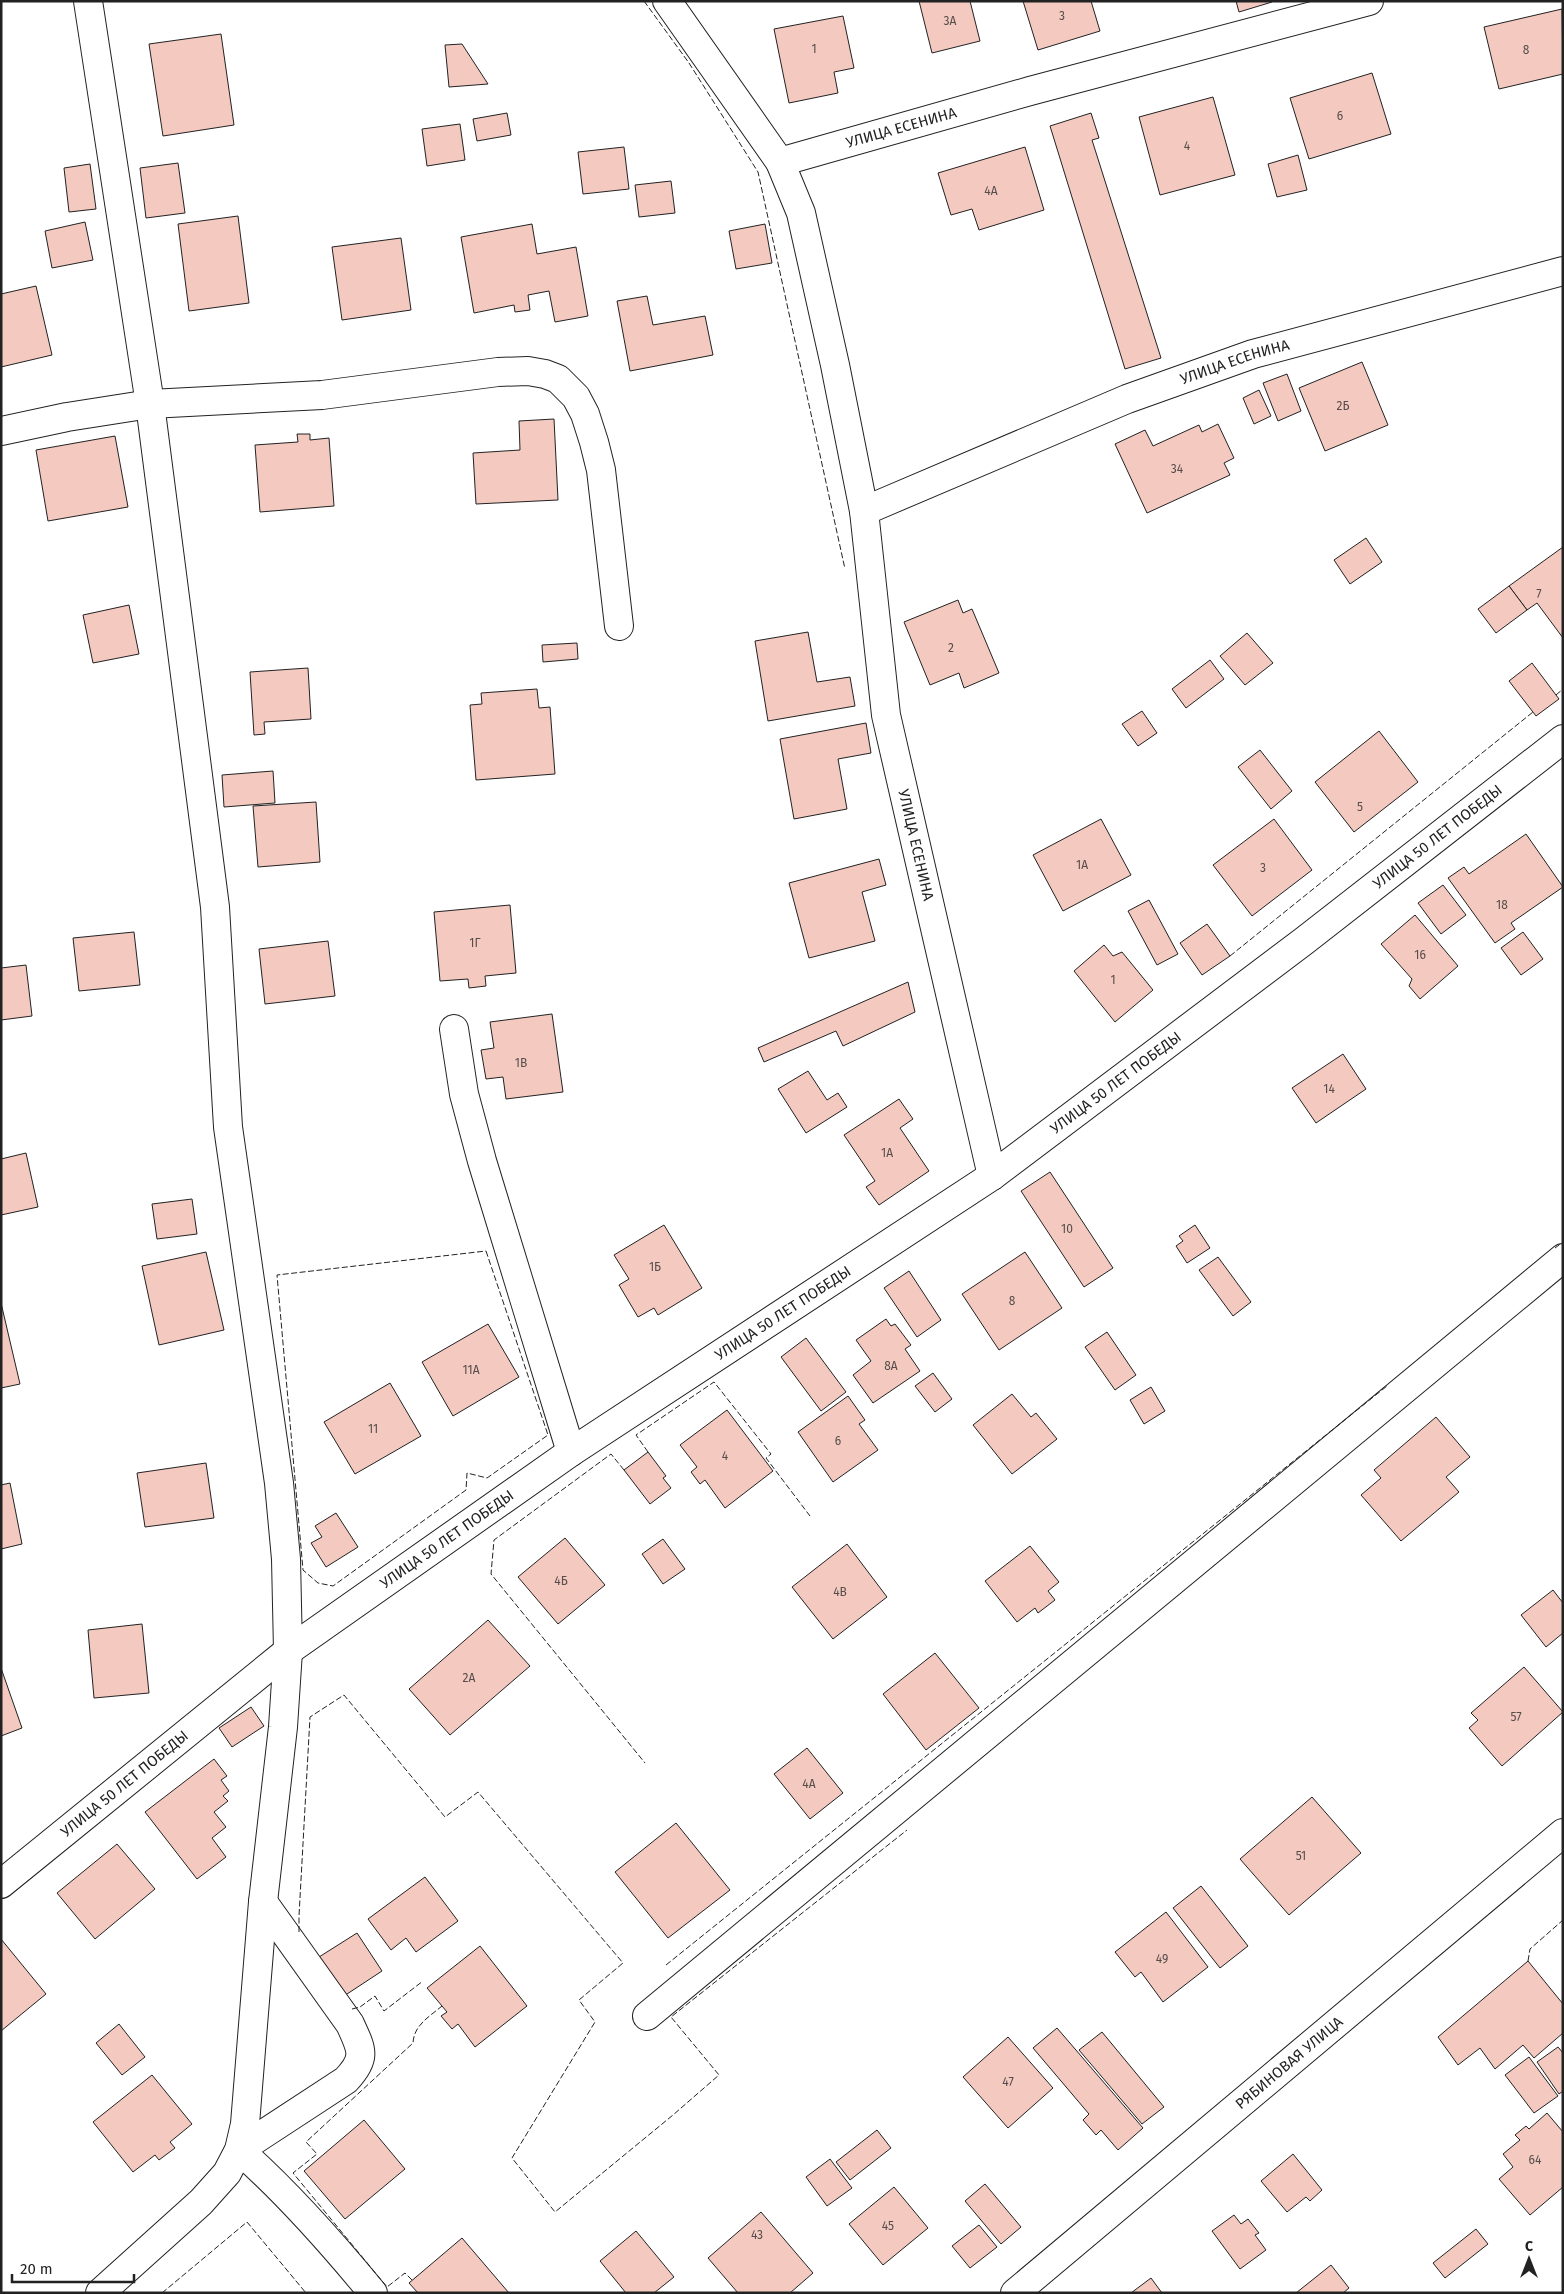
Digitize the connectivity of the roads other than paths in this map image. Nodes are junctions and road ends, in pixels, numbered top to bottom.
1 (88, 1) edge
2 (667, 1) edge
3 (1369, 1) edge
4 (780, 162) junction
5 (1563, 271) edge
6 (150, 404) junction
7 (1, 431) edge
8 (864, 510) junction
9 (619, 626) dead end
10 (1563, 739) edge
11 (454, 1029) dead end
12 (992, 1176) junction
13 (1563, 1258) edge
14 (570, 1452) junction
15 (288, 1651) junction
16 (1563, 1833) edge
17 (1, 1884) edge
18 (263, 1902) junction
19 (647, 2016) dead end
20 (239, 2150) junction
21 (100, 2293) edge
22 (373, 2293) edge
23 (1015, 2293) edge

1 - 6 street
2 - 4 street
3 - 4 street, УЛИЦА ЕСЕНИНА
4 - 8 street, УЛИЦА ЕСЕНИНА
5 - 8 street, УЛИЦА ЕСЕНИНА
6 - 7 street
6 - 9 street
6 - 15 street
8 - 12 street, УЛИЦА ЕСЕНИНА
10 - 12 street, УЛИЦА 50 ЛЕТ ПОБЕДЫ
11 - 14 street
12 - 14 street, УЛИЦА 50 ЛЕТ ПОБЕДЫ
13 - 19 street
14 - 15 street, УЛИЦА 50 ЛЕТ ПОБЕДЫ
15 - 17 street, УЛИЦА 50 ЛЕТ ПОБЕДЫ
15 - 18 street
16 - 23 street, РЯБИНОВАЯ УЛИЦА
18 - 20 street
18 - 20 street
20 - 21 street
20 - 22 street

